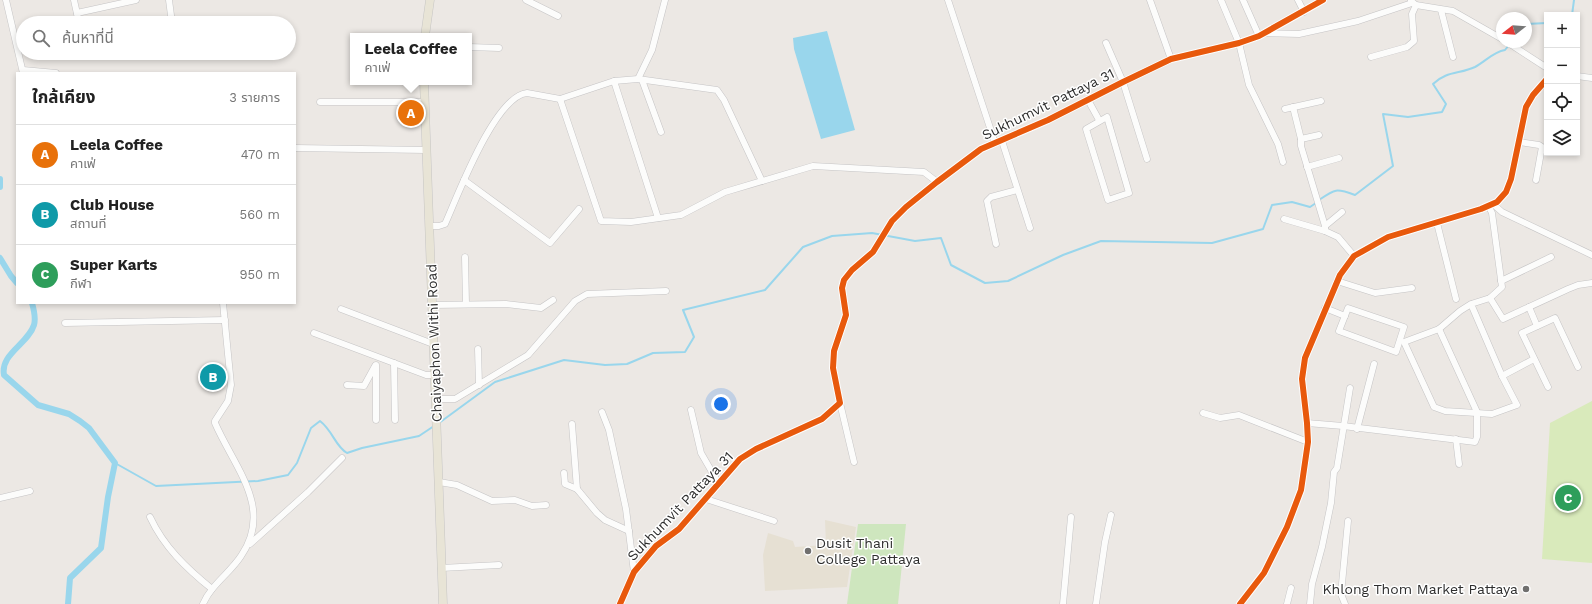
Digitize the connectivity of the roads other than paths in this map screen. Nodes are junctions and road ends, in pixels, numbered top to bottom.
1 (6, 0) edge
2 (74, 0) edge
3 (136, 0) edge
4 (169, 0) edge
5 (430, 0) edge
6 (526, 0) edge
7 (665, 0) edge
8 (948, 0) edge
9 (1150, 0) edge
10 (1221, 0) edge
11 (1243, 0) edge
12 (1298, 0) edge
13 (1323, 0) edge
14 (1413, 3) edge
15 (1441, 10) junction
16 (1304, 12) junction
17 (77, 13) junction
18 (78, 16) edge
19 (171, 16) edge
20 (558, 16) dead end
21 (425, 33) edge
22 (1261, 35) junction
23 (1496, 36) edge
24 (16, 42) edge
25 (1106, 43) dead end
26 (1239, 43) junction
27 (472, 48) edge
28 (499, 48) dead end
29 (1516, 48) edge
30 (1371, 57) dead end
31 (1453, 57) dead end
32 (1171, 59) junction
33 (20, 60) edge
34 (1544, 66) edge
35 (23, 72) edge
36 (1580, 76) edge
37 (1592, 78) edge
38 (640, 79) junction
39 (614, 81) junction
40 (1123, 82) junction
41 (1544, 82) edge
42 (424, 85) edge
43 (560, 99) junction
44 (1088, 100) junction
45 (1321, 101) dead end
46 (320, 102) dead end
47 (424, 102) junction
48 (1293, 107) junction
49 (1285, 109) dead end
50 (1099, 120) junction
51 (661, 132) dead end
52 (1319, 135) dead end
53 (1301, 139) junction
54 (998, 142) junction
55 (1519, 142) junction
56 (296, 148) edge
57 (426, 150) junction
58 (1339, 158) dead end
59 (1147, 160) dead end
60 (1283, 162) dead end
61 (1307, 167) junction
62 (464, 180) junction
63 (1536, 180) dead end
64 (762, 181) junction
65 (937, 182) junction
66 (1017, 190) junction
67 (1491, 205) junction
68 (579, 209) dead end
69 (1342, 212) dead end
70 (658, 218) junction
71 (1284, 219) dead end
72 (1437, 223) junction
73 (430, 226) junction
74 (1030, 228) dead end
75 (1325, 229) junction
76 (996, 244) dead end
77 (1592, 251) edge
78 (1584, 252) junction
79 (1592, 255) edge
80 (1354, 256) junction
81 (465, 257) dead end
82 (1552, 257) dead end
83 (1337, 281) junction
84 (1501, 281) junction
85 (1592, 283) edge
86 (1412, 288) dead end
87 (666, 291) dead end
88 (1490, 298) junction
89 (1456, 299) dead end
90 (553, 300) dead end
91 (223, 304) edge
92 (466, 304) junction
93 (1471, 304) junction
94 (432, 305) junction
95 (1529, 307) junction
96 (1325, 308) junction
97 (341, 309) dead end
98 (1345, 316) junction
99 (225, 320) junction
100 (65, 323) dead end
101 (1537, 326) junction
102 (1440, 329) junction
103 (314, 333) dead end
104 (433, 344) junction
105 (478, 349) dead end
106 (379, 358) junction
107 (1534, 359) junction
108 (394, 363) junction
109 (1374, 364) dead end
110 (376, 365) junction
111 (1578, 367) dead end
112 (435, 375) junction
113 (1502, 376) junction
114 (347, 385) dead end
115 (479, 385) junction
116 (1548, 387) dead end
117 (1350, 388) dead end
118 (436, 399) junction
119 (840, 403) junction
120 (691, 410) dead end
121 (602, 412) dead end
122 (1203, 412) dead end
123 (1478, 412) junction
124 (376, 420) dead end
125 (395, 420) dead end
126 (1308, 423) junction
127 (572, 424) dead end
128 (1343, 426) junction
129 (1357, 428) junction
130 (1456, 439) junction
131 (1308, 442) junction
132 (342, 458) dead end
133 (854, 462) dead end
134 (1459, 464) dead end
135 (564, 473) dead end
136 (439, 482) junction
137 (719, 484) junction
138 (577, 489) junction
139 (30, 491) dead end
140 (0, 498) edge
141 (706, 499) junction
142 (546, 505) dead end
143 (1111, 515) dead end
144 (150, 517) dead end
145 (1071, 517) dead end
146 (774, 521) dead end
147 (1348, 521) dead end
148 (629, 531) junction
149 (249, 544) junction
150 (499, 565) dead end
151 (441, 568) junction
152 (634, 572) junction
153 (1291, 588) dead end
154 (212, 589) junction
155 (203, 604) edge
156 (442, 604) edge
157 (620, 604) edge
158 (1063, 604) edge
159 (1096, 604) edge
160 (1240, 604) edge
161 (1287, 604) edge
162 (1310, 604) edge
163 (1345, 604) edge

1 - 24 street
2 - 17 street
3 - 17 street
4 - 19 street
5 - 21 main road
6 - 20 street
7 - 38 street
8 - 54 street
9 - 32 street
10 - 26 street
11 - 22 street
12 - 16 street
13 - 16 street, Sukhumvit Pattaya 31
14 - 15 street
14 - 22 street
14 - 30 street
15 - 23 street
15 - 31 street
16 - 22 street, Sukhumvit Pattaya 31
17 - 18 street
22 - 26 street, Sukhumvit Pattaya 31
25 - 40 street
26 - 32 street, Sukhumvit Pattaya 31
26 - 60 street
27 - 28 street
29 - 34 street
32 - 40 street, Sukhumvit Pattaya 31
33 - 35 street
36 - 37 street
38 - 39 street
38 - 51 street
38 - 64 street
39 - 43 street
39 - 70 street
40 - 44 street, Sukhumvit Pattaya 31
40 - 59 street
41 - 55 street
42 - 47 main road, Chaiyaphon Withi Road
43 - 62 street
43 - 70 street
44 - 50 street
44 - 54 street, Sukhumvit Pattaya 31
45 - 48 street
46 - 47 street
47 - 57 main road, Chaiyaphon Withi Road
48 - 49 street
48 - 53 street
50 - 50 street
52 - 53 street
53 - 61 street
54 - 65 street, Sukhumvit Pattaya 31
54 - 66 street
55 - 63 street
55 - 67 street
56 - 57 street
57 - 73 main road, Chaiyaphon Withi Road
58 - 61 street
61 - 75 street
62 - 68 street
62 - 73 street
64 - 65 street
64 - 70 street
65 - 119 street, Sukhumvit Pattaya 31
66 - 74 street
66 - 76 street
67 - 72 street
67 - 78 street
67 - 84 street
69 - 75 street
71 - 75 street
72 - 80 street
72 - 89 street
73 - 94 main road, Chaiyaphon Withi Road
75 - 80 street
77 - 78 street
78 - 79 street
80 - 83 street
81 - 92 street
82 - 84 street
83 - 86 street
83 - 96 street
84 - 88 street
85 - 95 street
87 - 115 street
88 - 93 street
88 - 95 street
90 - 92 street
91 - 99 street
92 - 94 street
93 - 102 street
93 - 113 street
94 - 104 main road, Chaiyaphon Withi Road
95 - 101 street
96 - 98 street
96 - 126 street
97 - 104 street
98 - 98 street
99 - 100 street
99 - 149 street
101 - 107 street
101 - 111 street
102 - 123 street
102 - 123 street
103 - 106 street
104 - 112 main road, Chaiyaphon Withi Road
105 - 115 street
106 - 108 street
106 - 110 street
107 - 113 street
107 - 116 street
108 - 112 street
108 - 125 street
109 - 129 street
110 - 114 street
110 - 124 street
112 - 118 main road, Chaiyaphon Withi Road
113 - 123 street
115 - 118 street
117 - 128 street
118 - 136 main road, Chaiyaphon Withi Road
119 - 133 street
119 - 137 street, Sukhumvit Pattaya 31
120 - 137 street
121 - 148 street
122 - 131 street
123 - 130 street
126 - 128 street
126 - 131 street
127 - 138 street
128 - 129 street
128 - 162 street
129 - 130 street
130 - 134 street
131 - 160 street
132 - 149 street
135 - 138 street
136 - 142 street
136 - 151 main road, Chaiyaphon Withi Road
137 - 141 street, Sukhumvit Pattaya 31
138 - 148 street
139 - 140 street
141 - 146 street
141 - 152 street, Sukhumvit Pattaya 31
143 - 159 street
144 - 154 street
145 - 158 street
147 - 163 street
148 - 152 street
149 - 154 street
150 - 151 street
151 - 156 main road, Chaiyaphon Withi Road
152 - 157 street, Sukhumvit Pattaya 31
153 - 161 street
154 - 155 street

